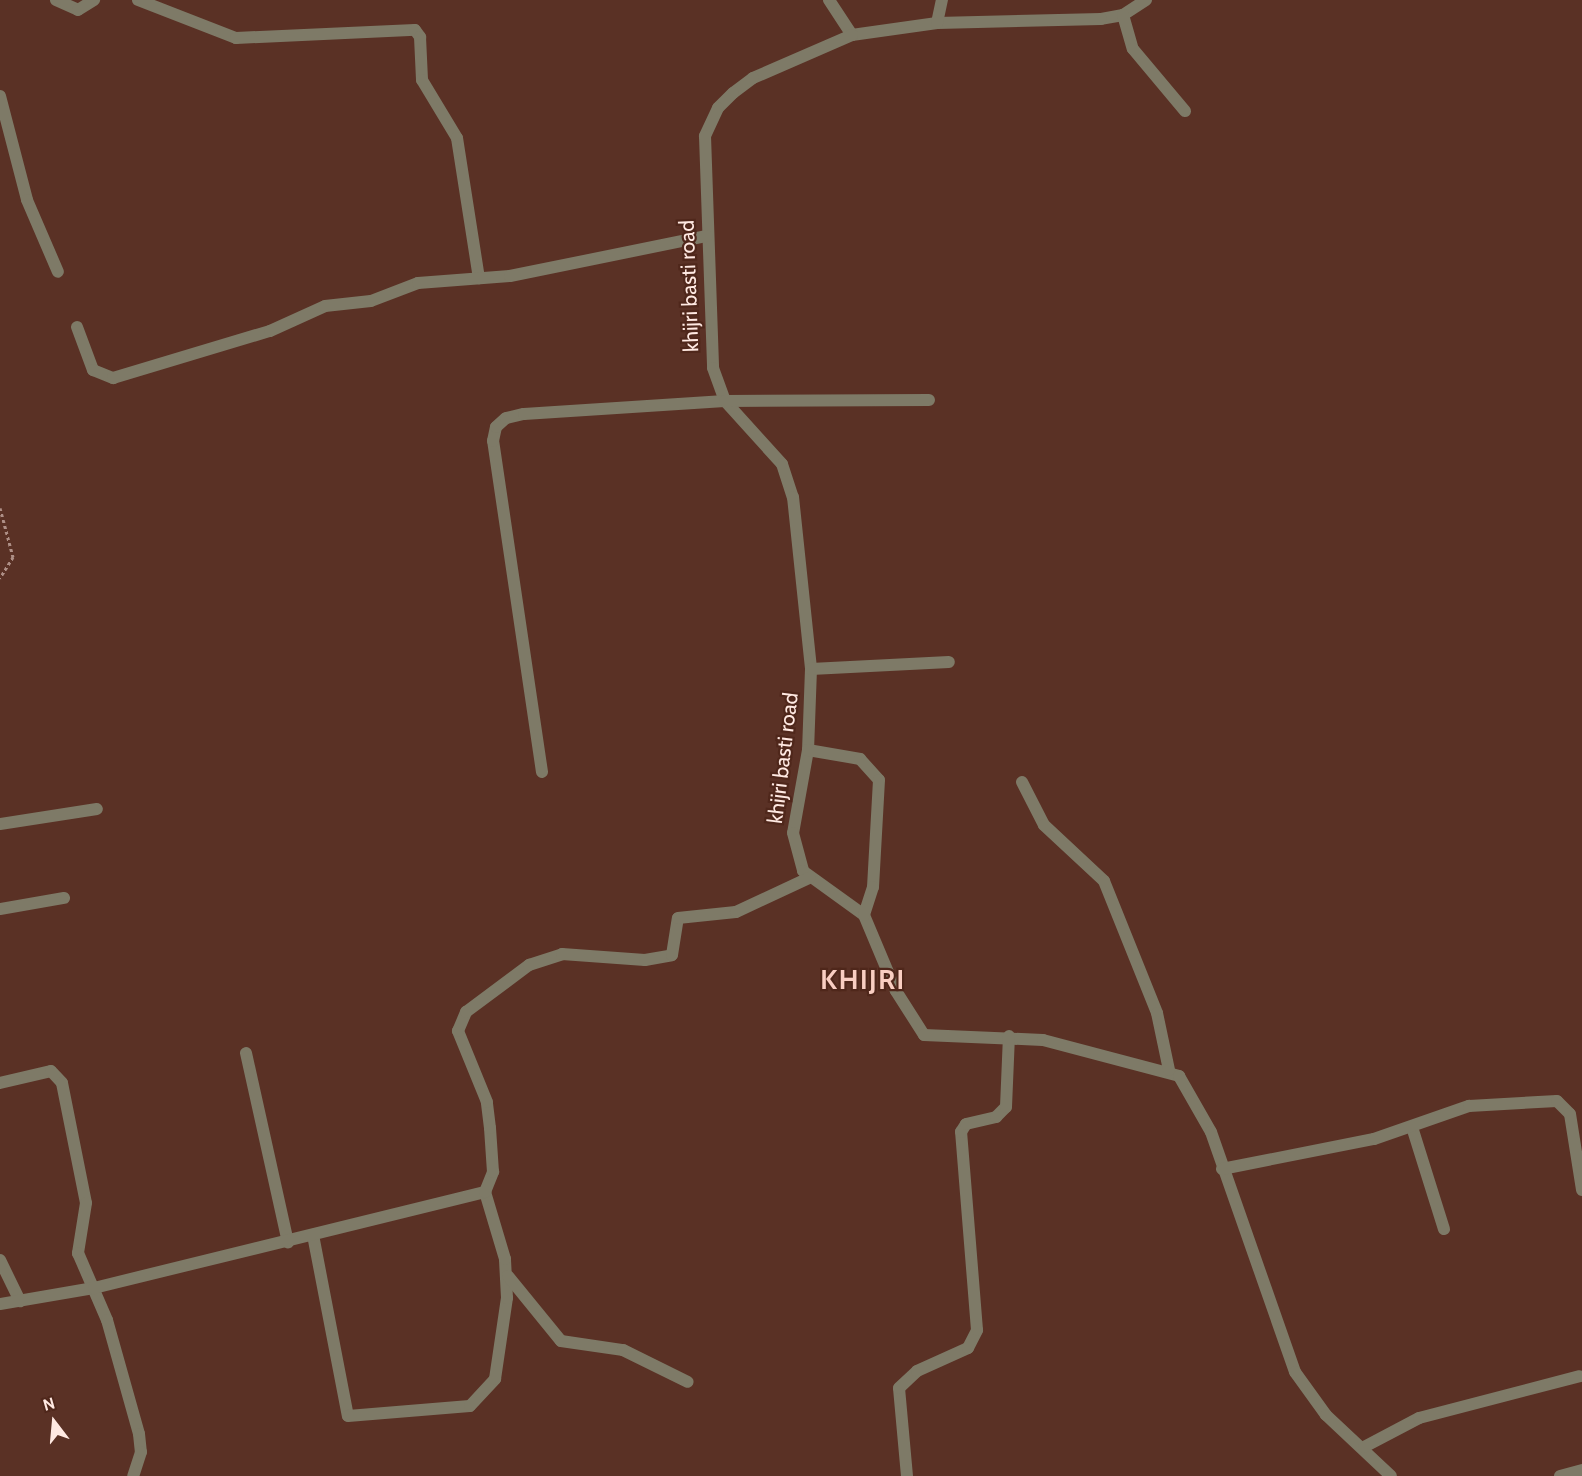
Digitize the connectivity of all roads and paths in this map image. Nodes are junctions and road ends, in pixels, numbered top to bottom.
1 (56, 0) edge
2 (94, 0) edge
3 (138, 0) edge
4 (829, 0) edge
5 (942, 0) edge
6 (1146, 0) edge
7 (1123, 15) junction
8 (937, 23) junction
9 (852, 35) junction
10 (0, 96) edge
11 (1185, 111) dead end
12 (707, 236) junction
13 (58, 272) dead end
14 (479, 278) junction
15 (77, 327) dead end
16 (929, 400) dead end
17 (725, 401) junction
18 (0, 507) edge
19 (0, 578) edge
20 (949, 662) dead end
21 (811, 669) junction
22 (808, 750) junction
23 (542, 772) dead end
24 (1022, 782) dead end
25 (97, 810) dead end
26 (0, 824) edge
27 (809, 878) junction
28 (64, 898) dead end
29 (0, 909) edge
30 (864, 915) junction
31 (1009, 1036) junction
32 (246, 1053) dead end
33 (1169, 1070) junction
34 (0, 1083) edge
35 (1412, 1126) junction
36 (1222, 1169) junction
37 (1582, 1190) edge
38 (485, 1192) junction
39 (1444, 1229) dead end
40 (313, 1235) junction
41 (288, 1242) junction
42 (0, 1260) edge
43 (508, 1276) junction
44 (94, 1288) junction
45 (20, 1301) junction
46 (0, 1304) edge
47 (1580, 1376) dead end
48 (688, 1382) dead end
49 (1364, 1447) junction
50 (1582, 1470) edge
51 (133, 1476) edge
52 (907, 1476) edge
53 (1391, 1476) edge
54 (1560, 1476) edge

1 - 2 street
3 - 14 street
4 - 9 street
5 - 8 street
6 - 7 street
7 - 8 street, khijri basti road
7 - 11 street
8 - 9 street, khijri basti road
9 - 12 street, khijri basti road
10 - 13 street
12 - 14 street
12 - 17 street, khijri basti road
14 - 15 street
16 - 17 street
17 - 21 street, khijri basti road
17 - 23 street
18 - 19 path
20 - 21 street
21 - 22 street, khijri basti road
22 - 27 street, khijri basti road
22 - 30 street
24 - 33 street
25 - 26 street
27 - 30 street, khijri basti road
27 - 38 street
28 - 29 street
30 - 31 street
31 - 33 street
31 - 52 street
32 - 41 street
33 - 36 street
34 - 44 street
35 - 36 street
35 - 37 street
35 - 39 street
36 - 49 street
38 - 40 street
38 - 43 street
40 - 41 street
40 - 43 street
41 - 44 street
42 - 45 street
43 - 48 street
44 - 45 street
44 - 51 street
45 - 46 street
47 - 49 street
49 - 53 street
50 - 54 street

